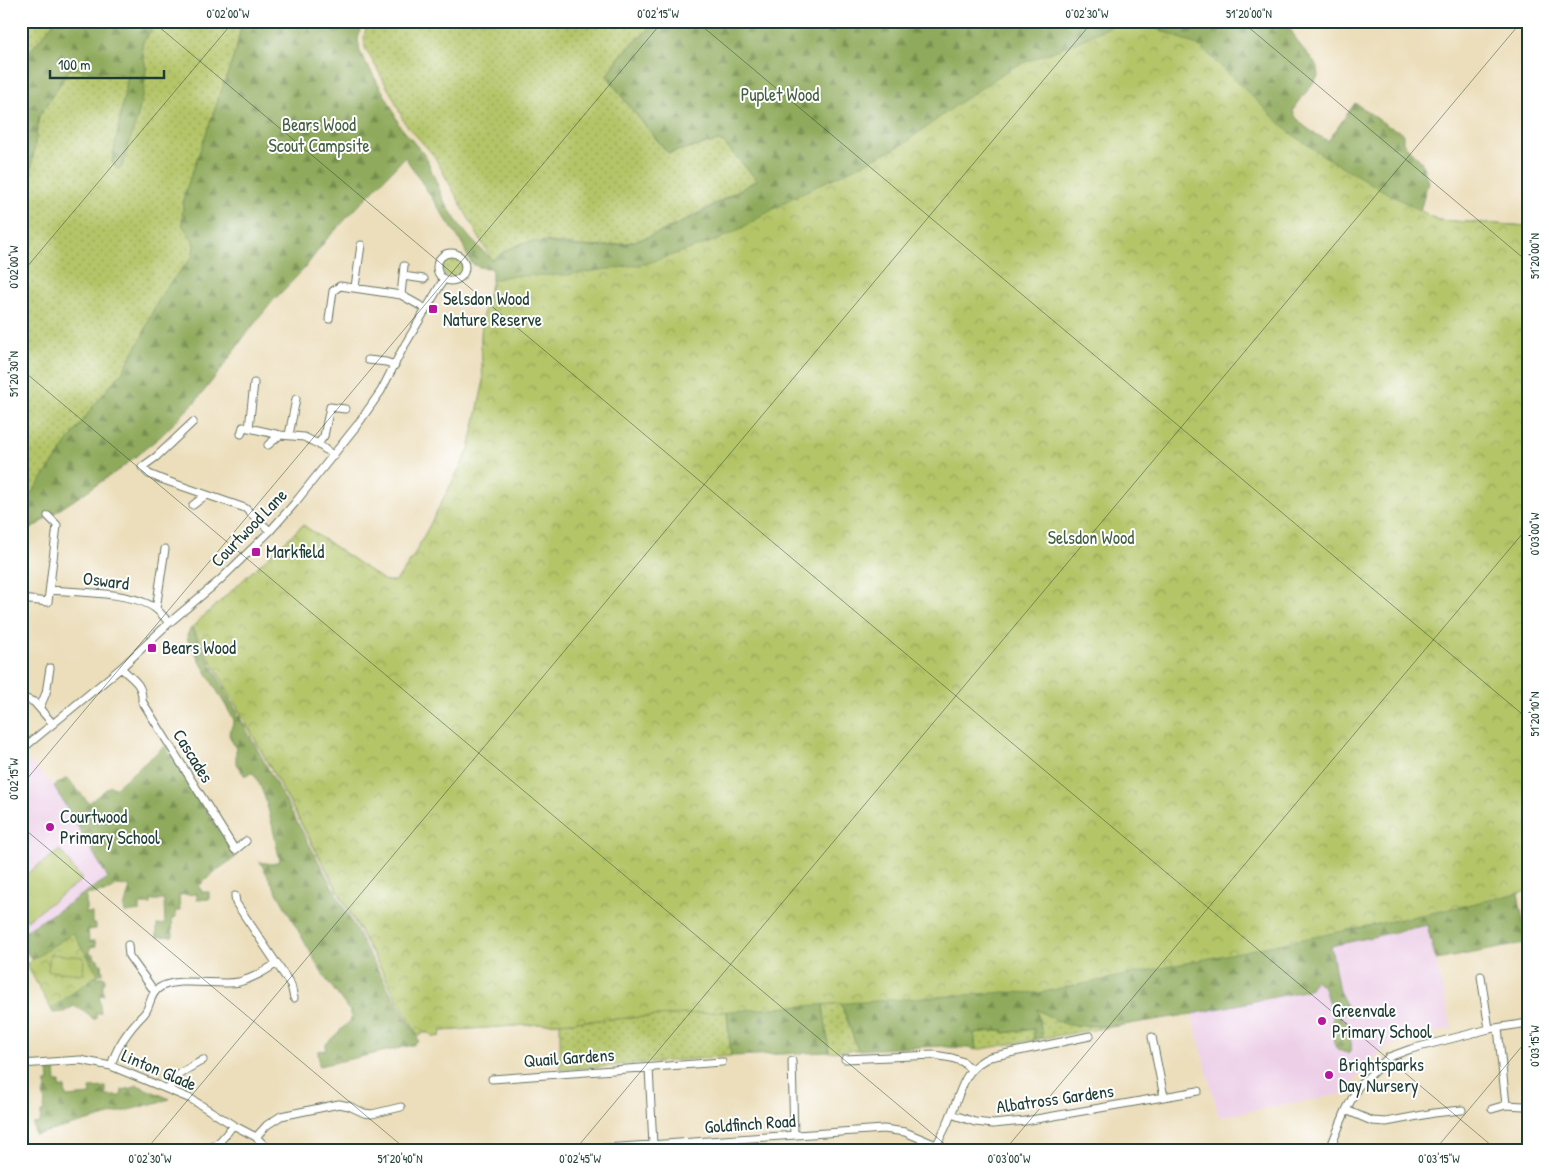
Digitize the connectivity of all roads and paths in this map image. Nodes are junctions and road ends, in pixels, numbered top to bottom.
1 (361, 244) dead end
2 (404, 266) dead end
3 (403, 276) junction
4 (424, 279) dead end
5 (444, 279) junction
6 (355, 287) junction
7 (401, 295) junction
8 (426, 309) junction
9 (329, 319) dead end
10 (368, 360) dead end
11 (395, 365) junction
12 (254, 383) dead end
13 (296, 399) dead end
14 (345, 409) dead end
15 (193, 422) dead end
16 (249, 428) junction
17 (241, 434) dead end
18 (280, 435) junction
19 (289, 435) junction
20 (318, 444) junction
21 (268, 445) dead end
22 (334, 456) junction
23 (206, 494) junction
24 (194, 505) dead end
25 (48, 516) dead end
26 (270, 531) junction
27 (165, 549) dead end
28 (50, 590) junction
29 (21, 599) edge
30 (156, 609) junction
31 (169, 623) junction
32 (50, 668) dead end
33 (121, 668) junction
34 (21, 698) edge
35 (40, 707) junction
36 (53, 724) junction
37 (21, 750) edge
38 (246, 841) dead end
39 (235, 896) dead end
40 (128, 945) dead end
41 (277, 963) junction
42 (1480, 976) dead end
43 (155, 992) junction
44 (294, 998) dead end
45 (1528, 1023) edge
46 (1498, 1028) junction
47 (1488, 1029) junction
48 (1090, 1036) dead end
49 (1152, 1037) dead end
50 (844, 1059) dead end
51 (203, 1060) dead end
52 (792, 1061) dead end
53 (722, 1062) dead end
54 (21, 1064) edge
55 (111, 1066) junction
56 (649, 1068) junction
57 (971, 1070) junction
58 (492, 1079) dead end
59 (169, 1090) junction
60 (1198, 1091) dead end
61 (1164, 1097) junction
62 (1506, 1104) junction
63 (1524, 1106) dead end
64 (401, 1107) dead end
65 (1492, 1109) dead end
66 (1346, 1110) junction
67 (1462, 1110) dead end
68 (951, 1114) junction
69 (233, 1125) junction
70 (794, 1136) junction
71 (256, 1137) junction
72 (653, 1145) junction
73 (692, 1147) edge
74 (935, 1148) edge
75 (195, 1151) edge
76 (270, 1151) edge
77 (562, 1151) edge
78 (1272, 1151) edge
79 (1328, 1151) edge

1 - 6 street
2 - 3 street
3 - 4 street
3 - 7 street
5 - 5 street
5 - 8 street, Courtwood Lane
6 - 7 street
6 - 9 street
7 - 8 street
8 - 11 street, Courtwood Lane
10 - 11 street
11 - 22 street, Courtwood Lane
12 - 16 street
13 - 19 street
14 - 20 street
15 - 23 street
16 - 17 street
16 - 18 street
18 - 19 street
18 - 21 street
19 - 20 street
20 - 22 street
22 - 26 street, Courtwood Lane
23 - 24 street
23 - 26 street
25 - 28 street
26 - 31 street, Courtwood Lane
27 - 30 street
28 - 29 street
28 - 30 street, Osward
30 - 31 street, Osward
31 - 33 street, Courtwood Lane
32 - 35 street
33 - 36 street, Courtwood Lane
33 - 38 street, Cascades
34 - 35 street
35 - 36 street
36 - 37 street, Courtwood Lane
39 - 41 street
40 - 43 street
41 - 43 street
41 - 44 street
42 - 47 street
43 - 55 street
45 - 46 street
46 - 47 street
46 - 62 street
47 - 66 street
48 - 57 street
49 - 61 street
50 - 57 street
51 - 59 street
52 - 70 street
53 - 56 street, Quail Gardens
54 - 55 street, Linton Glade
55 - 59 street, Linton Glade
56 - 58 street, Quail Gardens
56 - 72 street
57 - 68 street
59 - 69 street, Linton Glade
60 - 61 street, Albatross Gardens
61 - 68 street, Albatross Gardens
62 - 63 street
62 - 65 street
64 - 71 street
66 - 67 street
66 - 79 street
68 - 74 street
69 - 71 street, Linton Glade
69 - 75 street
70 - 73 street, Goldfinch Road
70 - 74 street, Goldfinch Road
71 - 76 street, Linton Glade
72 - 73 street, Goldfinch Road
72 - 77 street, Goldfinch Road
78 - 79 street

